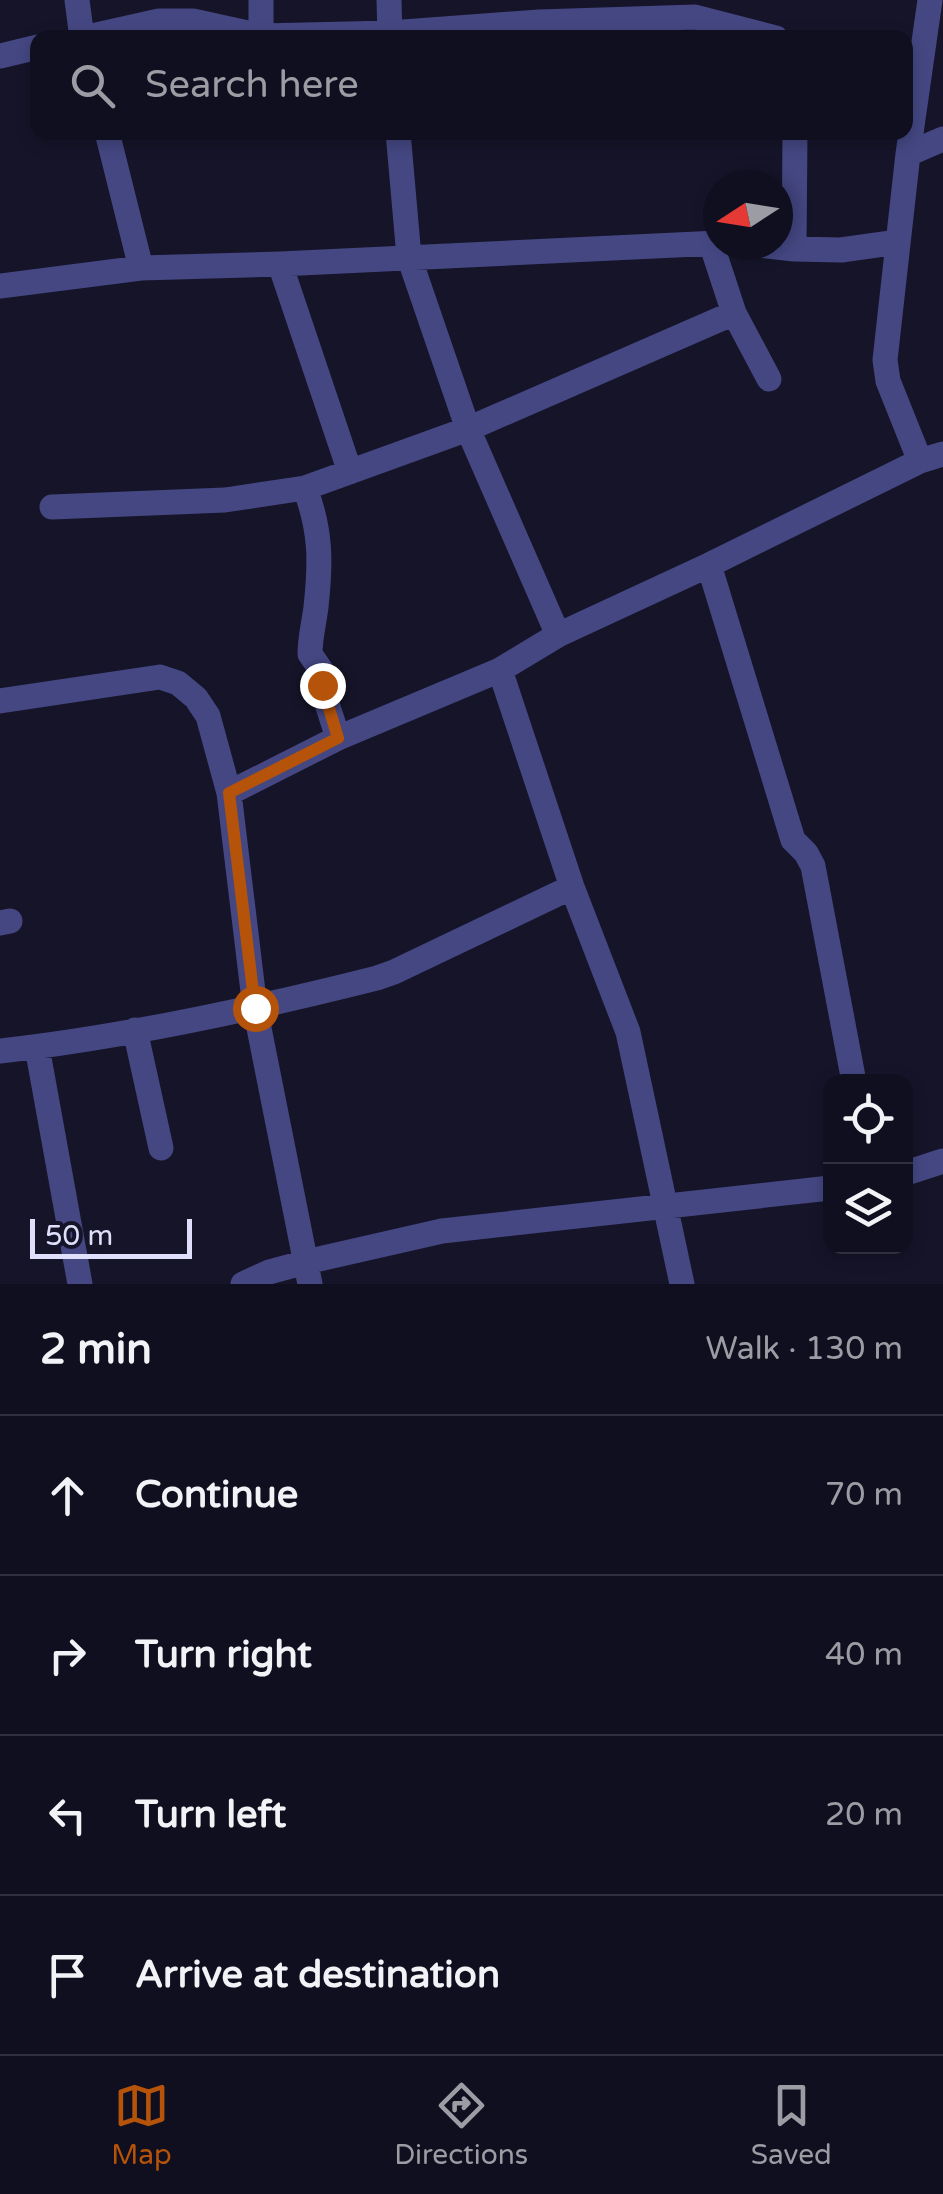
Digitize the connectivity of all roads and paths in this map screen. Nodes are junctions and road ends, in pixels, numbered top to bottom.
1 (77, 0) edge
2 (262, 0) edge
3 (389, 0) edge
4 (930, 0) edge
5 (697, 8) edge
6 (538, 11) edge
7 (81, 30) edge
8 (118, 30) edge
9 (234, 30) edge
10 (261, 30) edge
11 (390, 30) edge
12 (421, 30) edge
13 (755, 30) edge
14 (30, 50) edge
15 (0, 56) edge
16 (913, 60) edge
17 (108, 140) edge
18 (399, 140) edge
19 (795, 140) edge
20 (909, 140) edge
21 (943, 140) edge
22 (908, 154) junction
23 (898, 242) junction
24 (703, 244) edge
25 (794, 250) joint
26 (409, 257) junction
27 (719, 260) edge
28 (280, 264) junction
29 (141, 268) junction
30 (0, 286) edge
31 (734, 313) junction
32 (770, 380) dead end
33 (468, 429) junction
34 (932, 458) edge
35 (350, 472) junction
36 (306, 488) junction
37 (52, 507) dead end
38 (708, 565) junction
39 (558, 635) junction
40 (500, 670) junction
41 (0, 701) edge
42 (338, 738) junction
43 (229, 793) junction
44 (572, 887) junction
45 (255, 1008) junction
46 (135, 1030) junction
47 (37, 1047) junction
48 (0, 1051) edge
49 (852, 1074) edge
50 (161, 1148) dead end
51 (943, 1161) edge
52 (913, 1170) edge
53 (823, 1189) edge
54 (667, 1206) junction
55 (308, 1273) edge
56 (80, 1284) edge
57 (243, 1284) edge
58 (682, 1284) edge

1 - 7 street
2 - 10 street
3 - 11 street
4 - 16 street
5 - 6 street
5 - 13 street
6 - 12 street
8 - 9 street
14 - 15 street
17 - 29 street
18 - 26 street
19 - 25 street
20 - 22 street
21 - 22 street
22 - 23 street
23 - 25 street
23 - 34 street
24 - 26 street
26 - 28 street
26 - 33 street
27 - 31 street
28 - 29 street
28 - 35 street
29 - 30 street
31 - 32 street
31 - 33 street
33 - 35 street
33 - 39 street
34 - 38 street
35 - 36 street
36 - 37 street
36 - 42 street
38 - 39 street
38 - 49 street
39 - 40 street
40 - 42 street
40 - 44 street
41 - 43 street
42 - 43 street
43 - 45 street
44 - 45 street
44 - 54 street
45 - 46 street
45 - 55 street
46 - 47 street
46 - 50 street
47 - 48 street
47 - 56 street
51 - 52 street
53 - 54 street
54 - 55 street
54 - 58 street
55 - 57 street

